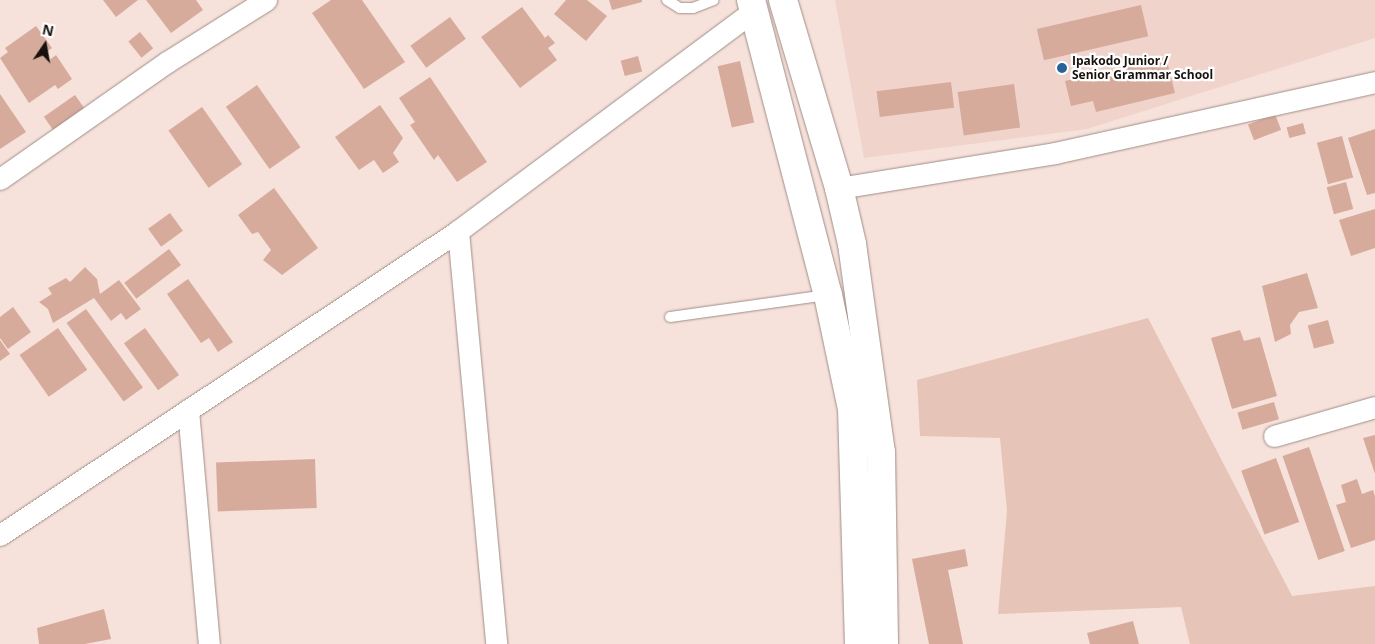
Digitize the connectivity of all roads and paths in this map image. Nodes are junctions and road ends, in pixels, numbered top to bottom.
1 (266, 0) edge
2 (667, 0) edge
3 (714, 0) edge
4 (783, 0) edge
5 (753, 5) edge
6 (1375, 82) edge
7 (0, 179) edge
8 (839, 188) junction
9 (458, 231) junction
10 (828, 295) junction
11 (670, 317) dead end
12 (1375, 408) edge
13 (188, 410) junction
14 (1274, 436) dead end
15 (0, 535) edge
16 (209, 644) edge
17 (496, 644) edge
18 (859, 644) edge
19 (884, 644) edge

1 - 7 street
2 - 3 lane
4 - 8 main road
5 - 9 street
5 - 10 main road
6 - 8 street
8 - 19 main road
9 - 13 street
9 - 17 street
10 - 11 lane
10 - 18 main road
12 - 14 street
13 - 15 street
13 - 16 street

